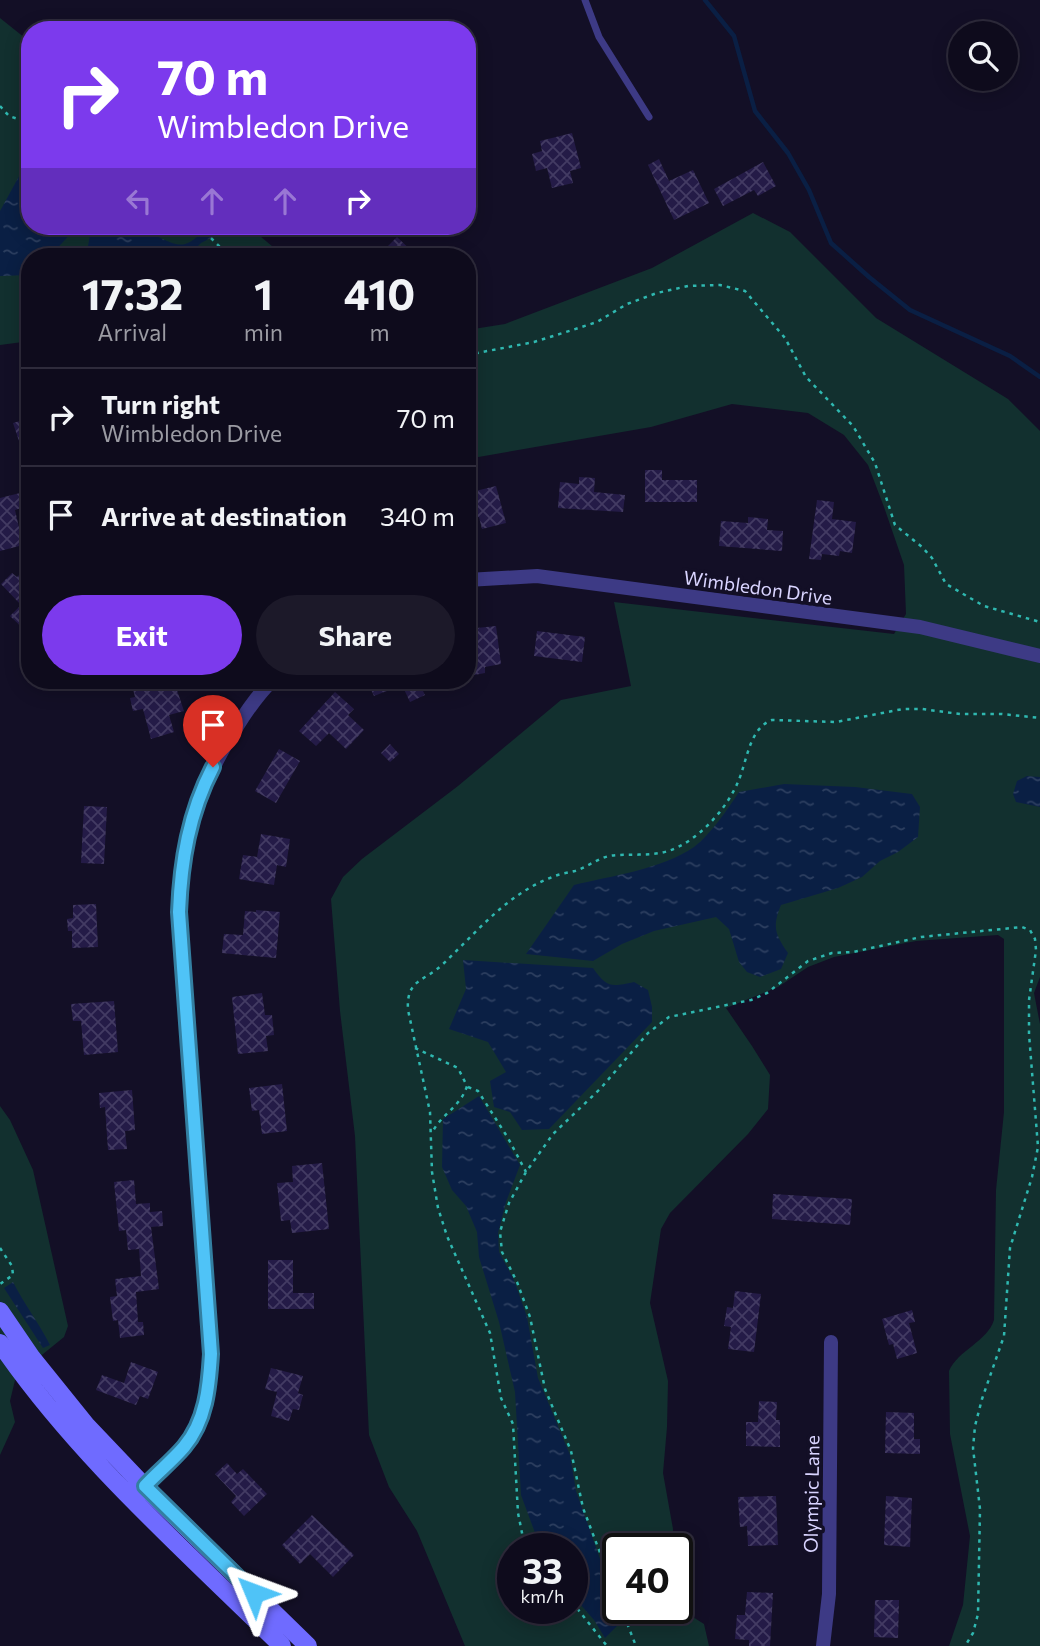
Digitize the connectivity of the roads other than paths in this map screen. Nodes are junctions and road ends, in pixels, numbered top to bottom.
1 (585, 0) edge
2 (649, 117) dead end
3 (476, 579) edge
4 (1040, 656) edge
5 (264, 689) edge
6 (0, 1311) edge
7 (831, 1342) dead end
8 (0, 1343) edge
9 (138, 1492) junction
10 (282, 1646) edge
11 (308, 1646) edge
12 (822, 1646) edge

1 - 2 lane
3 - 4 street, Wimbledon Drive
5 - 9 street
6 - 9 street
7 - 12 street, Olympic Lane
8 - 9 street
9 - 10 street
9 - 11 street

